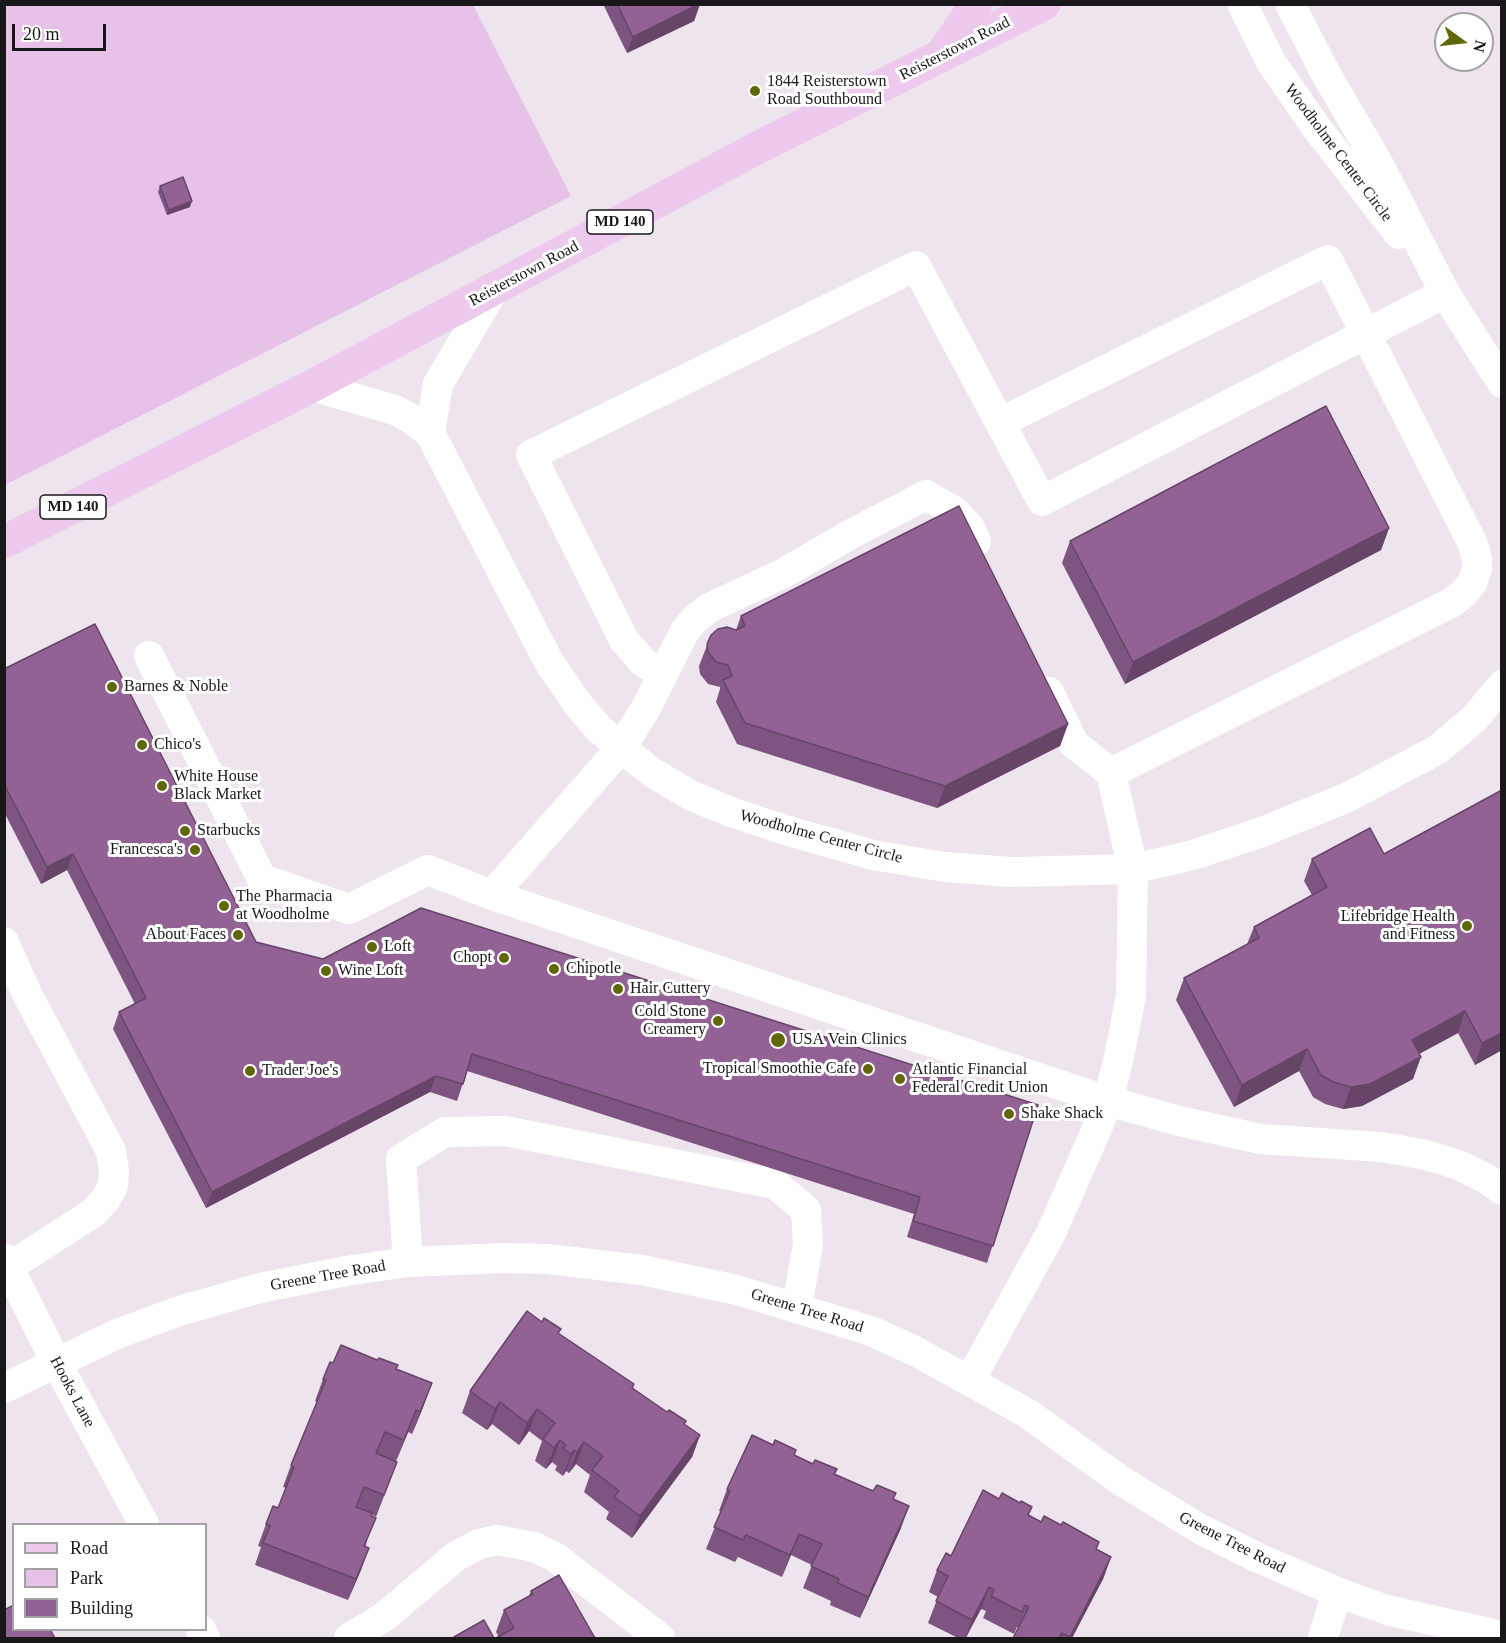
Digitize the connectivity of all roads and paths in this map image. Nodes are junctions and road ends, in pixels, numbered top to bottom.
1 (976, 4) edge
2 (1044, 4) edge
3 (1242, 4) edge
4 (1290, 4) edge
5 (940, 58) junction
6 (493, 291) junction
7 (1445, 293) junction
8 (1365, 333) junction
9 (1502, 383) edge
10 (312, 386) junction
11 (1000, 422) junction
12 (430, 433) junction
13 (4, 542) edge
14 (986, 561) edge
15 (149, 656) dead end
16 (1038, 669) edge
17 (663, 675) junction
18 (1502, 685) edge
19 (621, 748) junction
20 (1111, 773) junction
21 (1133, 869) junction
22 (492, 895) junction
23 (7, 948) edge
24 (1108, 1101) junction
25 (1497, 1177) edge
26 (7, 1262) edge
27 (408, 1262) junction
28 (797, 1307) junction
29 (56, 1362) junction
30 (970, 1380) junction
31 (4, 1388) edge
32 (143, 1523) edge
33 (1337, 1592) junction
34 (1502, 1636) edge
35 (349, 1638) edge
36 (660, 1638) edge
37 (1323, 1638) edge

1 - 5 main road
2 - 5 main road, Reisterstown Road / MD 140
3 - 7 street, Woodholme Center Circle
4 - 7 street, Woodholme Center Circle
5 - 6 main road, Reisterstown Road / MD 140
6 - 10 main road, Reisterstown Road / MD 140
6 - 12 street
7 - 8 street
7 - 9 street, Woodholme Center Circle
8 - 11 street
8 - 11 street
8 - 20 street
10 - 12 street, Woodholme Center Circle
10 - 13 main road, Reisterstown Road / MD 140
11 - 17 street
12 - 19 street, Woodholme Center Circle
14 - 17 street
15 - 22 street
16 - 20 street
17 - 19 street
18 - 21 street, Woodholme Center Circle
19 - 21 street, Woodholme Center Circle
19 - 22 street
20 - 21 street
21 - 24 street
22 - 24 street
23 - 26 street
24 - 25 street
24 - 30 street
26 - 29 street, Hooks Lane
27 - 28 street, Greene Tree Road
27 - 28 street
27 - 29 street, Greene Tree Road
28 - 30 street, Greene Tree Road
29 - 31 street, Greene Tree Road
29 - 32 street, Hooks Lane
30 - 33 street, Greene Tree Road
33 - 34 street, Greene Tree Road
33 - 37 street
35 - 36 street

